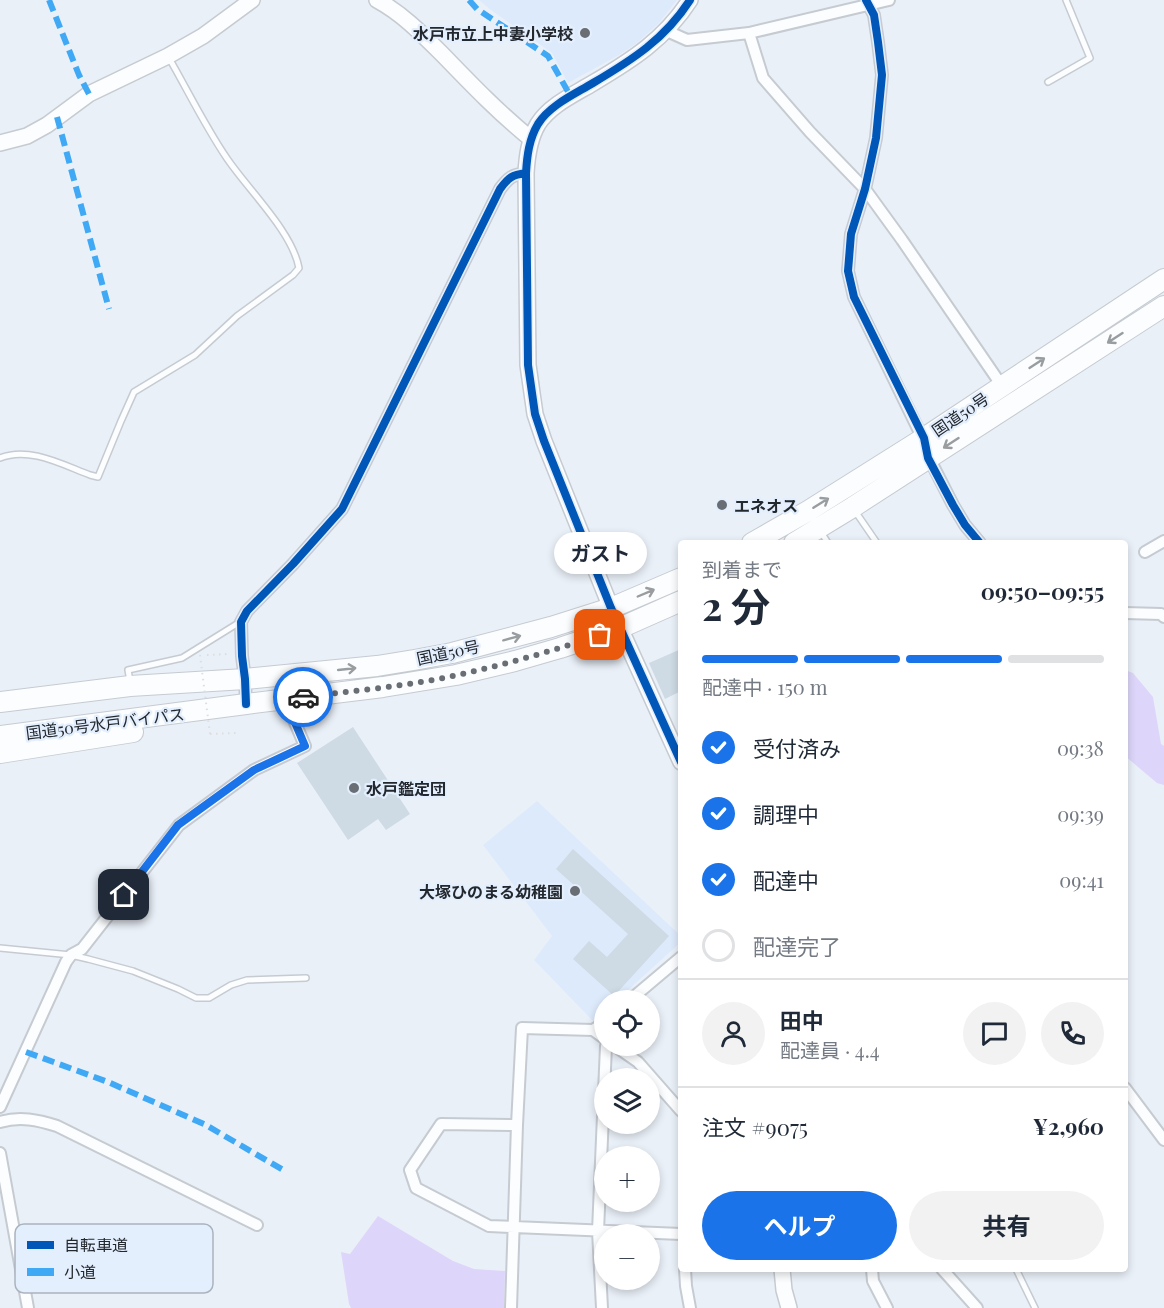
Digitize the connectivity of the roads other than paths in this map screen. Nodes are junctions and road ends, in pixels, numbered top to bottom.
1 (252, 0) edge
2 (377, 0) edge
3 (690, 0) edge
4 (889, 0) edge
5 (1066, 0) edge
6 (867, 3) edge
7 (667, 31) junction
8 (748, 33) junction
9 (168, 56) junction
10 (1048, 81) dead end
11 (531, 139) junction
12 (0, 143) edge
13 (526, 173) junction
14 (865, 189) junction
15 (1164, 279) edge
16 (1164, 306) edge
17 (1002, 386) junction
18 (924, 438) junction
19 (0, 458) edge
20 (928, 458) junction
21 (853, 507) junction
22 (823, 536) edge
23 (757, 540) edge
24 (806, 540) edge
25 (875, 540) edge
26 (978, 540) edge
27 (1164, 541) edge
28 (1145, 552) dead end
29 (678, 579) edge
30 (678, 602) edge
31 (611, 608) junction
32 (1128, 613) edge
33 (1164, 616) edge
34 (241, 622) junction
35 (620, 628) junction
36 (245, 679) junction
37 (206, 681) junction
38 (130, 686) junction
39 (285, 699) junction
40 (0, 702) edge
41 (246, 704) junction
42 (210, 709) junction
43 (0, 716) edge
44 (0, 736) edge
45 (0, 753) edge
46 (678, 755) edge
47 (0, 948) edge
48 (71, 955) junction
49 (678, 960) edge
50 (306, 978) dead end
51 (642, 990) edge
52 (593, 1030) edge
53 (606, 1056) edge
54 (629, 1056) edge
55 (1128, 1092) edge
56 (0, 1107) edge
57 (678, 1108) edge
58 (0, 1122) edge
59 (517, 1125) junction
60 (1164, 1138) edge
61 (0, 1153) edge
62 (598, 1224) edge
63 (257, 1225) dead end
64 (513, 1227) junction
65 (594, 1231) edge
66 (660, 1233) edge
67 (678, 1234) edge
68 (15, 1236) edge
69 (685, 1272) edge
70 (782, 1272) edge
71 (872, 1272) edge
72 (945, 1272) edge
73 (1017, 1272) edge
74 (601, 1290) edge
75 (25, 1293) edge
76 (28, 1308) edge
77 (511, 1308) edge
78 (602, 1308) edge
79 (690, 1308) edge
80 (789, 1308) edge
81 (887, 1308) edge
82 (977, 1308) edge
83 (1035, 1308) edge

1 - 9 street
2 - 11 street
3 - 7 street
4 - 6 street
5 - 10 lane
6 - 8 street
6 - 14 street
7 - 8 street
7 - 11 street
8 - 14 street
9 - 12 street
9 - 19 lane
11 - 13 street
13 - 31 street
13 - 34 street
14 - 17 street
14 - 18 street
17 -> 15 highway, 国道50号
16 -> 20 highway, 国道50号
17 - 18 highway, 国道50号
18 - 20 street
23 -> 18 highway, 国道50号
20 - 21 highway, 国道50号
20 - 26 street
21 - 22 highway, 国道50号
21 - 25 lane
22 - 24 highway, 国道50号
27 - 28 street
31 -> 29 highway, 国道50号
30 - 35 highway, 国道50号
31 - 35 street
36 -> 31 highway, 国道50号
32 - 33 street
34 - 36 street
34 - 38 lane
35 - 39 highway, 国道50号
35 - 46 street
36 - 37 highway, 国道50号
36 - 41 street
37 - 38 highway
37 - 43 highway, 国道50号水戸バイパス
38 - 40 highway
39 - 41 highway, 国道50号
39 - 48 street
41 - 42 highway, 国道50号
42 - 44 highway, 国道50号水戸バイパス
42 - 45 highway
47 - 48 lane
48 - 50 lane
48 - 56 street
49 - 51 street
52 - 59 street
53 - 62 street
54 - 57 street
55 - 60 street
58 - 63 street
59 - 64 street
59 - 64 street
61 - 68 street
64 - 65 street
64 - 77 street
66 - 67 street
69 - 79 street
70 - 80 street
71 - 81 street
72 - 82 street
73 - 83 lane
74 - 78 street
75 - 76 street

